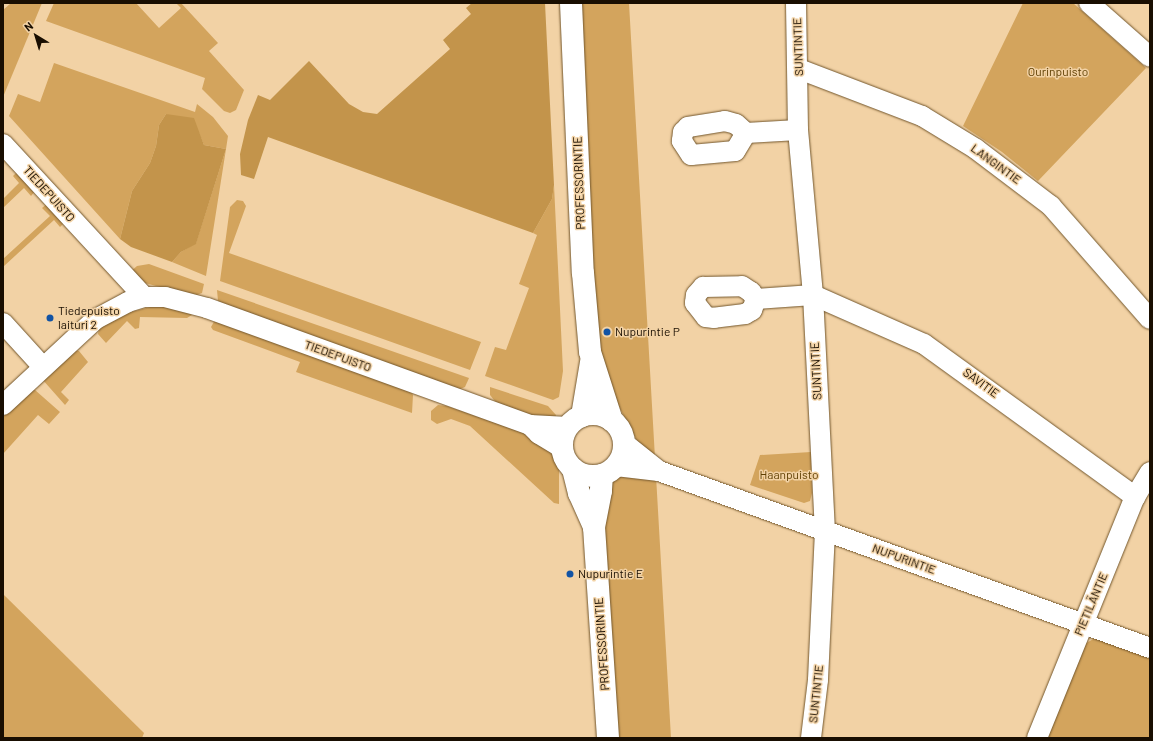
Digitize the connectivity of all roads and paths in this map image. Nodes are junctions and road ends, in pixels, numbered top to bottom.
1 (571, 3) edge
2 (796, 3) edge
3 (1089, 3) edge
4 (1150, 57) edge
5 (799, 69) junction
6 (798, 130) junction
7 (746, 133) dead end
8 (3, 144) edge
9 (813, 295) junction
10 (144, 298) junction
11 (756, 299) dead end
12 (1150, 319) edge
13 (3, 323) edge
14 (591, 362) junction
15 (43, 367) junction
16 (3, 405) edge
17 (612, 421) junction
18 (575, 422) junction
19 (530, 425) junction
20 (624, 444) junction
21 (562, 448) junction
22 (573, 470) junction
23 (609, 470) junction
24 (659, 471) junction
25 (1150, 472) edge
26 (1135, 497) junction
27 (594, 527) junction
28 (825, 531) junction
29 (1082, 623) junction
30 (1150, 648) edge
31 (608, 738) edge
32 (811, 738) edge
33 (1037, 738) edge

1 - 14 main road, PROFESSORINTIE
2 - 5 street, SUNTINTIE
3 - 4 street
5 - 6 street, SUNTINTIE
5 - 12 street, LANGINTIE
6 - 7 street
6 - 9 street, SUNTINTIE
8 - 10 street, TIEDEPUISTO
9 - 11 street
9 - 26 street, SAVITIE
9 - 28 street, SUNTINTIE
10 - 15 street, TIEDEPUISTO
10 - 19 street, TIEDEPUISTO
13 - 15 street
14 - 17 main road, PROFESSORINTIE
14 - 18 main road, PROFESSORINTIE
15 - 16 street, TIEDEPUISTO
17 - 18 main road
17 - 20 main road
18 - 19 street, TIEDEPUISTO
18 - 21 main road
19 - 21 street, TIEDEPUISTO
20 - 23 main road
20 - 24 street, NUPURINTIE
21 - 22 main road
22 - 23 main road
22 - 27 main road, PROFESSORINTIE
23 - 24 street, NUPURINTIE
23 - 27 main road, PROFESSORINTIE
24 - 28 street, NUPURINTIE
25 - 26 street, PIETILÄNTIE
26 - 29 street, PIETILÄNTIE
27 - 31 main road, PROFESSORINTIE
28 - 29 street, NUPURINTIE
28 - 32 street, SUNTINTIE
29 - 30 street, NUPURINTIE
29 - 33 street, PIETILÄNTIE

